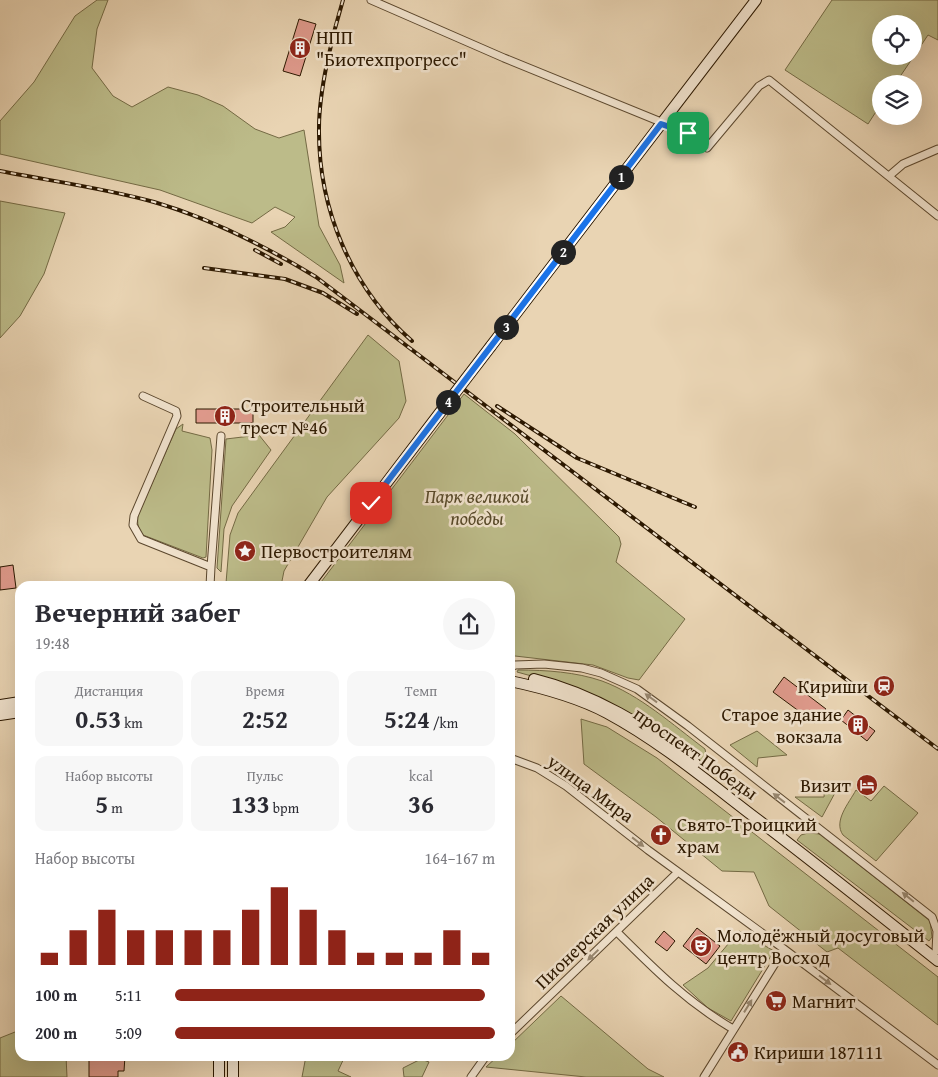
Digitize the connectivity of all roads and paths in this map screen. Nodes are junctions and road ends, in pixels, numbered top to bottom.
1 (371, 0) edge
2 (756, 0) edge
3 (661, 124) junction
4 (938, 149) edge
5 (889, 176) junction
6 (938, 216) edge
7 (143, 396) dead end
8 (221, 436) dead end
9 (212, 567) junction
10 (211, 581) edge
11 (312, 581) edge
12 (515, 665) edge
13 (515, 675) edge
14 (515, 682) edge
15 (15, 703) edge
16 (0, 705) edge
17 (15, 713) edge
18 (0, 715) edge
19 (515, 760) edge
20 (678, 872) junction
21 (617, 932) junction
22 (784, 949) junction
23 (937, 955) edge
24 (515, 1029) edge
25 (733, 1029) junction
26 (219, 1061) edge
27 (233, 1061) edge
28 (482, 1061) edge
29 (938, 1066) edge
30 (219, 1077) edge
31 (233, 1077) edge
32 (471, 1077) edge
33 (704, 1077) edge

1 - 3 street
2 - 3 main road
3 - 5 street
3 - 11 main road, bridge
4 - 5 street
5 - 6 street
7 - 9 street
8 - 9 street
9 - 10 street
23 -> 12 street
13 - 23 main road, проспект Победы
14 - 23 main road, проспект Победы
15 - 16 main road
17 - 18 main road
19 -> 20 street, улица Мира
20 - 21 street, Пионерская улица
20 - 22 street, улица Мира
21 -> 24 street, Пионерская улица
21 - 25 street
25 -> 22 street
22 -> 29 street, улица Мира
25 - 33 street
26 - 30 main road
27 - 31 main road
28 - 32 street

